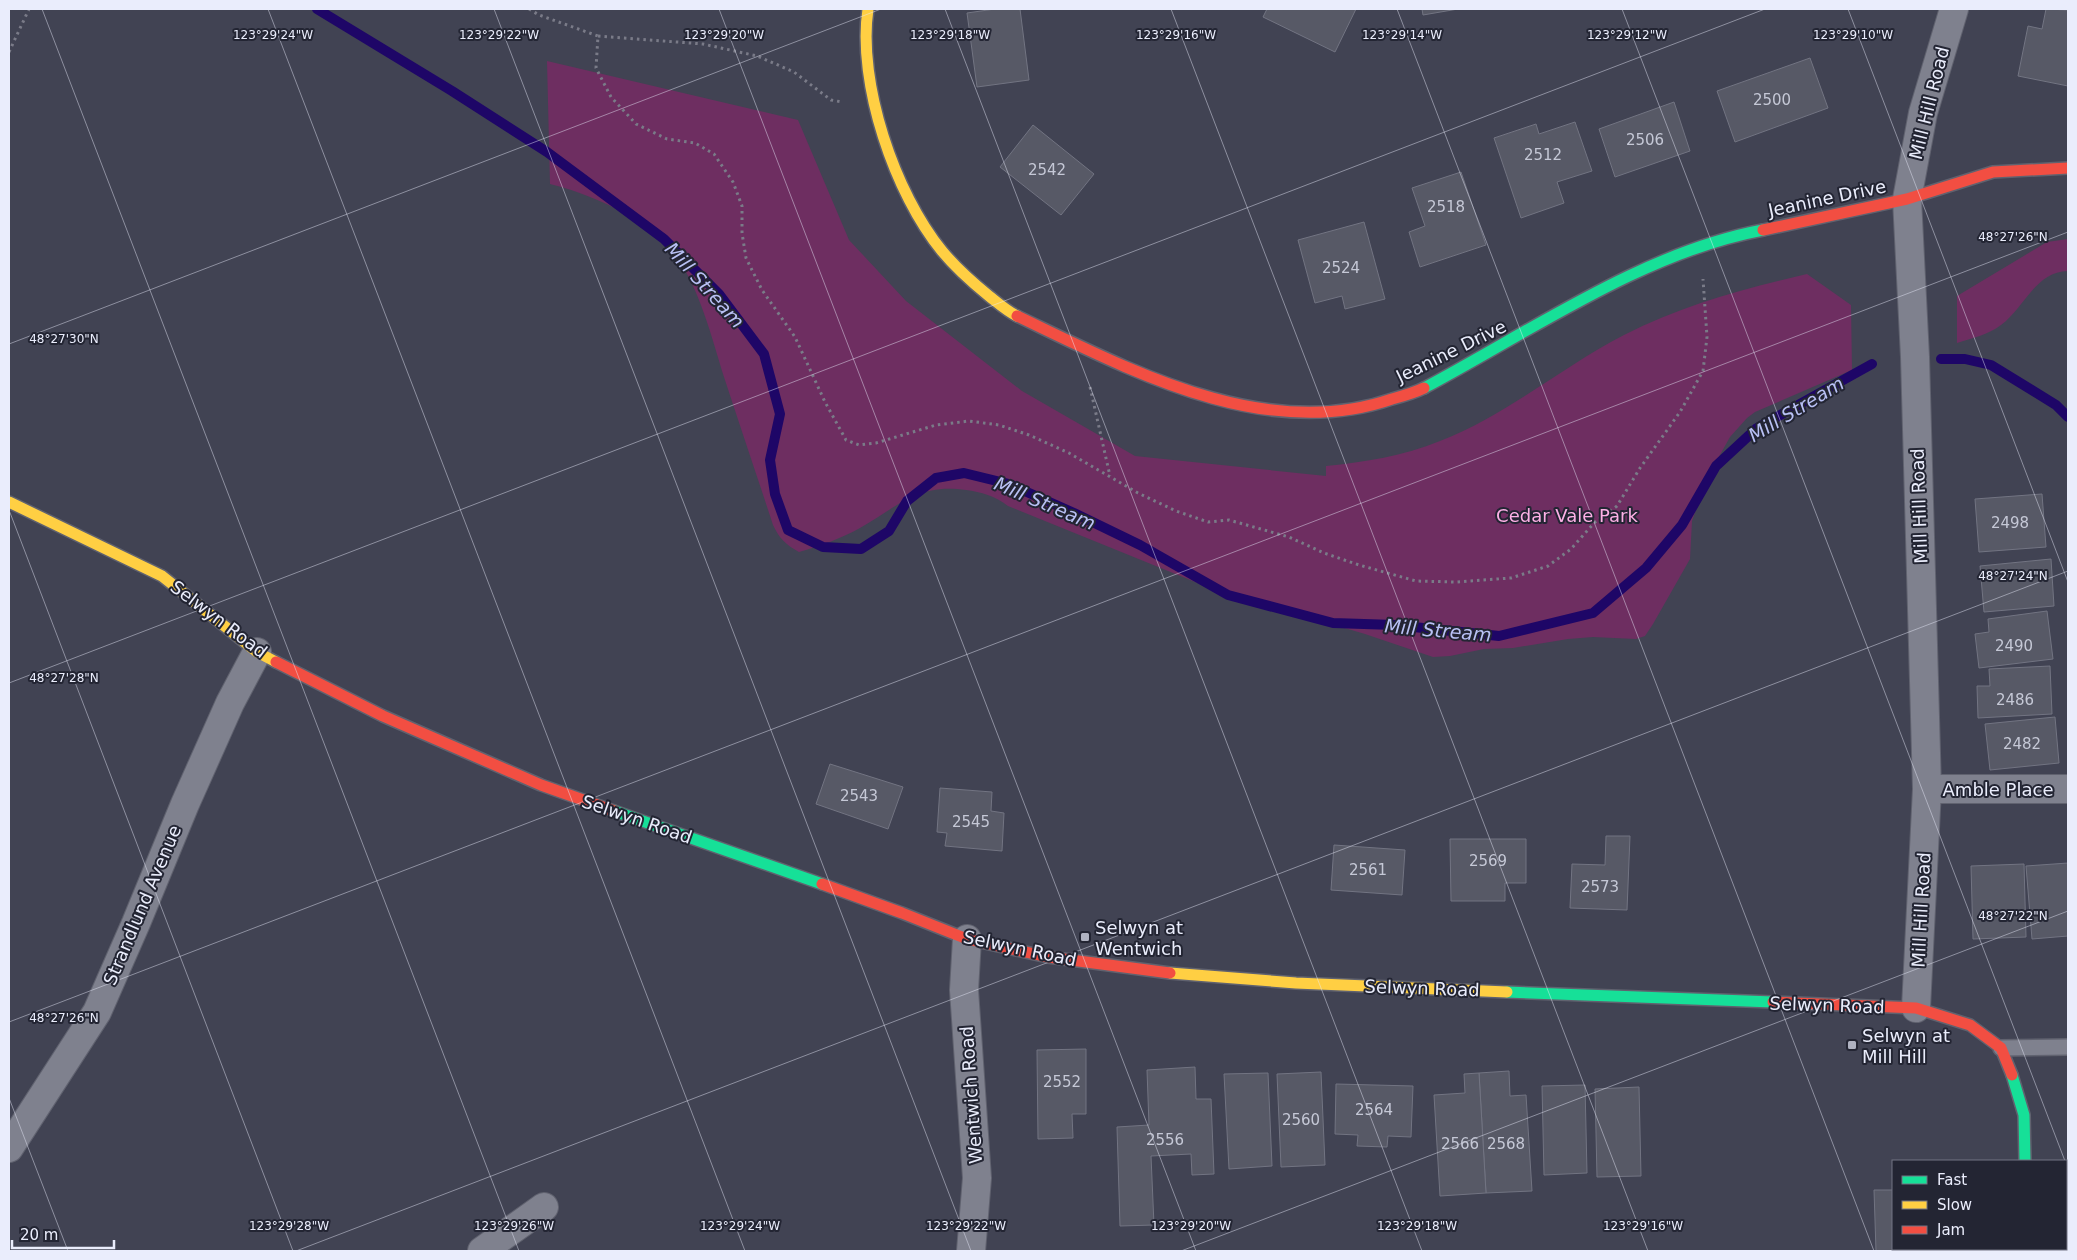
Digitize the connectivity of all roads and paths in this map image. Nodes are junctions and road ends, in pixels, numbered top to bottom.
1 (29, 9) edge
2 (868, 9) edge
3 (1954, 9) edge
4 (598, 36) dead end
5 (9, 52) edge
6 (876, 108) junction
7 (2068, 168) edge
8 (1907, 199) junction
9 (1097, 354) junction
10 (1110, 477) dead end
11 (9, 502) edge
12 (257, 652) junction
13 (1927, 789) junction
14 (2068, 789) edge
15 (967, 940) junction
16 (1916, 1008) junction
17 (2068, 1046) edge
18 (2001, 1048) junction
19 (9, 1148) edge
20 (2025, 1160) edge
21 (544, 1207) dead end
22 (482, 1251) edge
23 (971, 1251) edge

1 - 5 path
2 - 6 street, Jeanine Drive
3 - 8 street, Mill Hill Road
4 - 6 path
6 - 9 street, Jeanine Drive
7 - 8 street, Jeanine Drive
8 - 9 street, Jeanine Drive
8 - 13 street, Mill Hill Road
9 - 10 path
11 - 12 street, Selwyn Road
12 - 15 street, Selwyn Road
12 - 19 street, Strandlund Avenue
13 - 14 street, Amble Place
13 - 16 street, Mill Hill Road
15 - 16 street, Selwyn Road
15 - 23 street, Wentwich Road
16 - 18 street, Selwyn Road
17 - 18 lane
18 - 20 street
21 - 22 street

